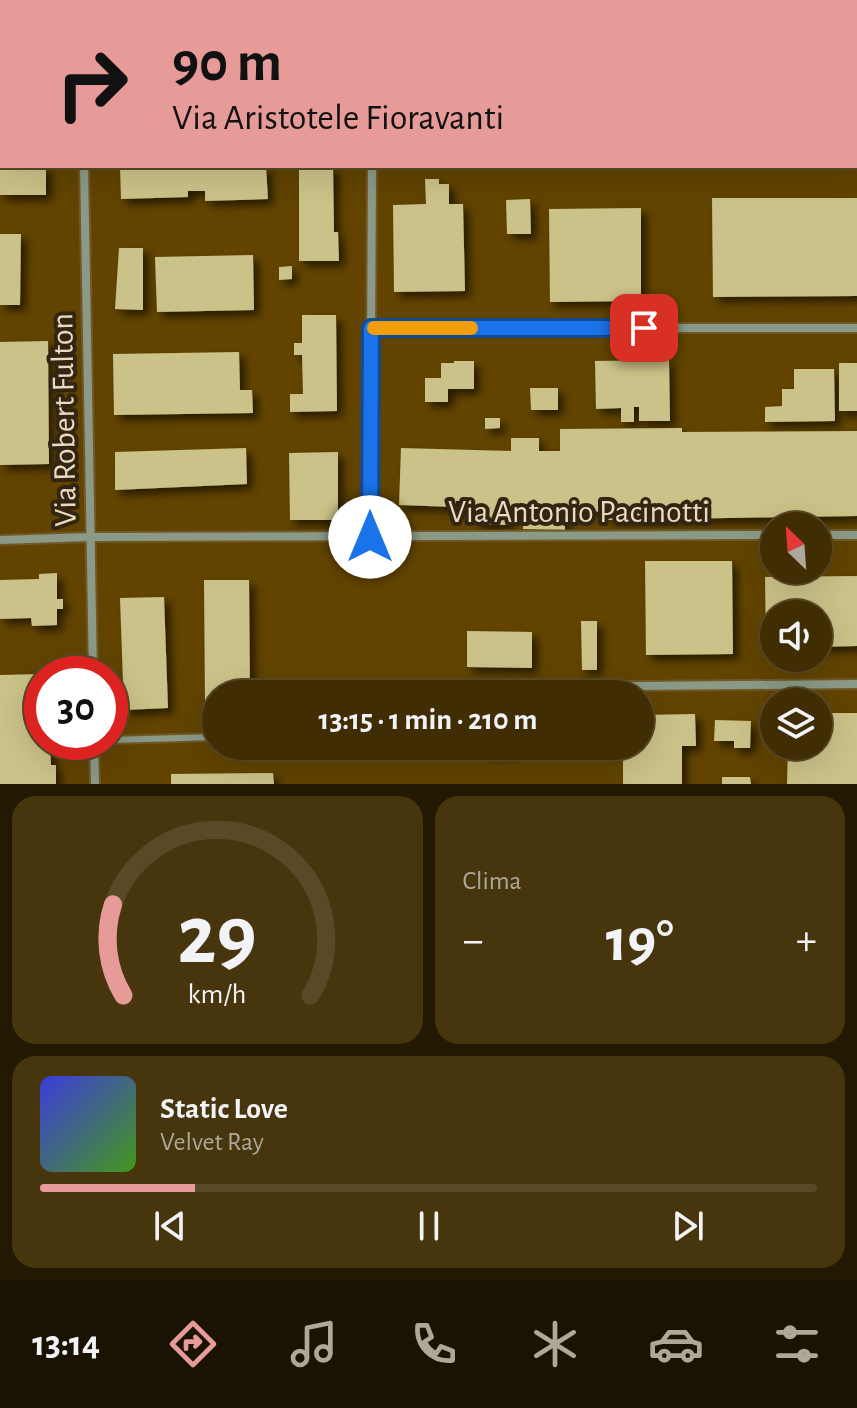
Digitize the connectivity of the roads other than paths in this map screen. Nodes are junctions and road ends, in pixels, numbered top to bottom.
1 (84, 168) edge
2 (372, 168) edge
3 (371, 328) junction
4 (857, 328) edge
5 (760, 535) edge
6 (832, 535) edge
7 (857, 535) edge
8 (89, 537) junction
9 (370, 537) junction
10 (0, 540) edge
11 (92, 656) edge
12 (857, 684) edge
13 (654, 686) edge
14 (202, 737) edge
15 (128, 739) edge
16 (94, 760) edge
17 (95, 784) edge

1 - 8 street, Via Robert Fulton
2 - 3 street
3 - 4 street
3 - 9 street
5 - 9 street, Via Antonio Pacinotti
6 - 7 street
8 - 9 street, Via Antonio Pacinotti
8 - 10 street, Via Antonio Pacinotti
8 - 11 street, Via Robert Fulton
12 - 13 street
14 - 15 lane
16 - 17 street

